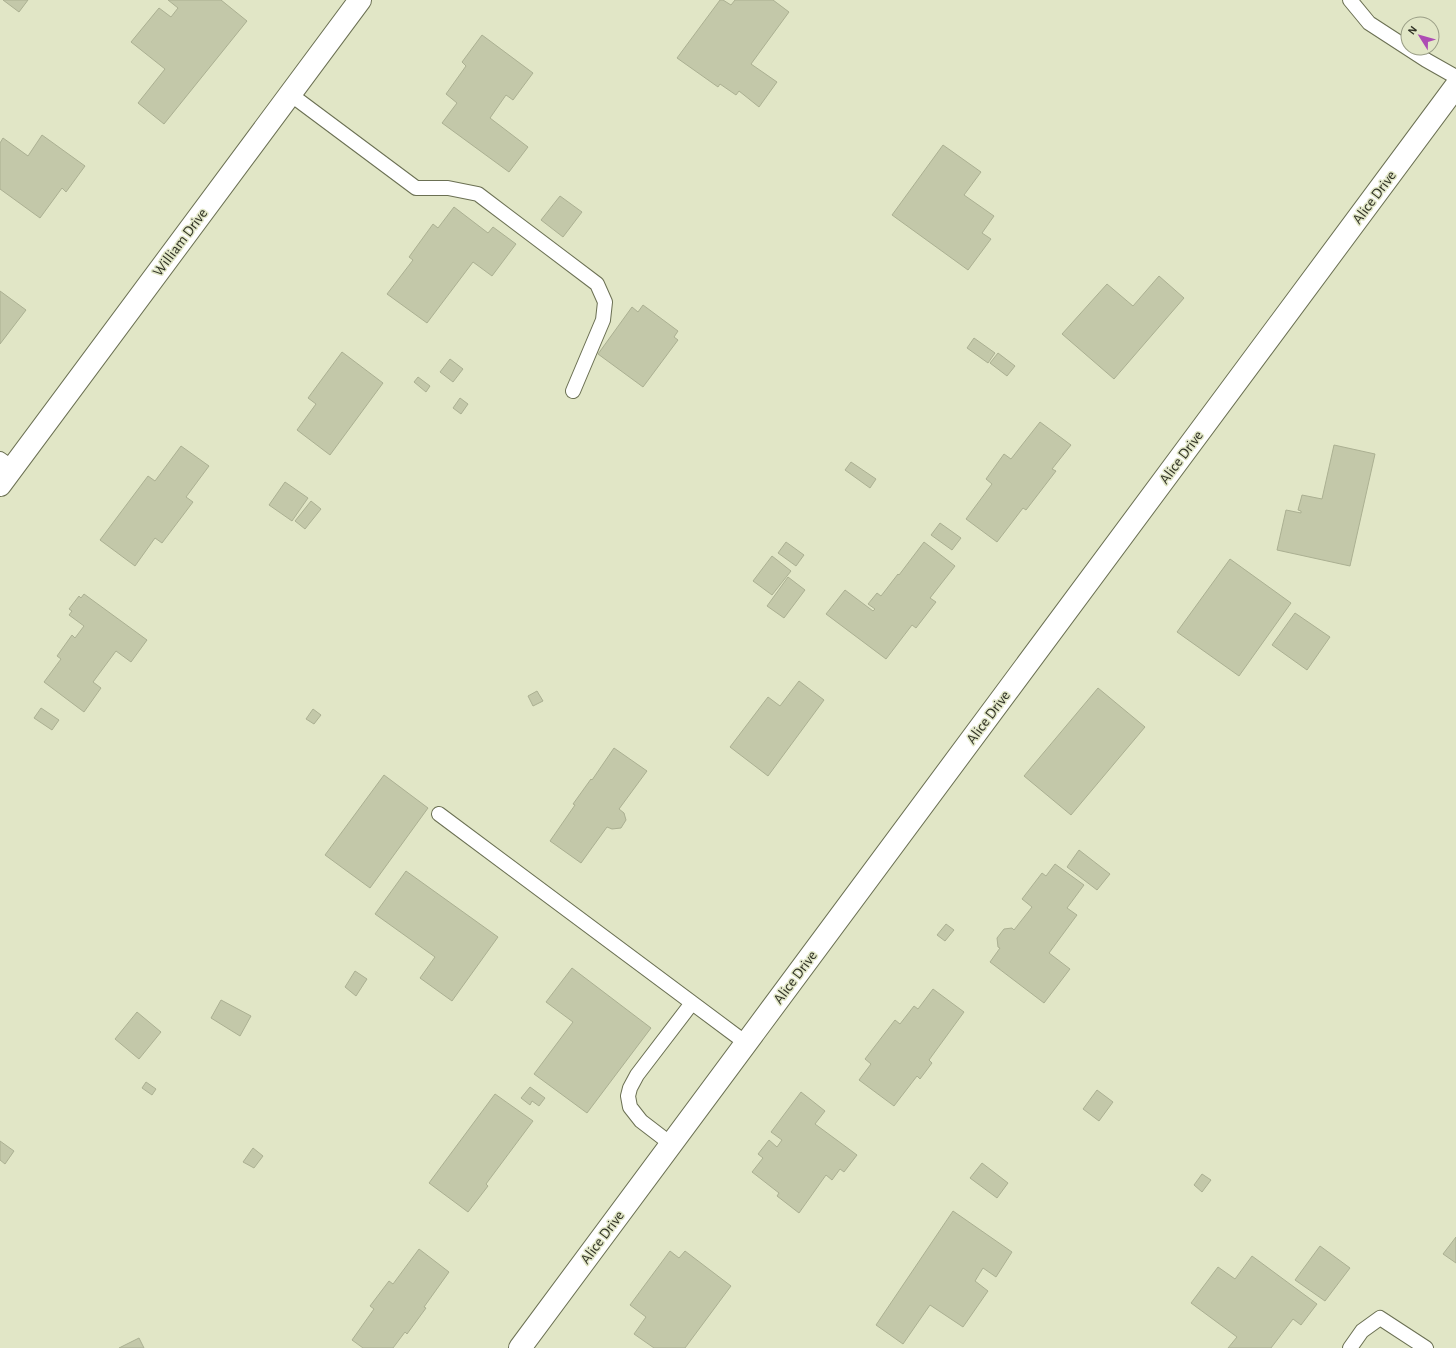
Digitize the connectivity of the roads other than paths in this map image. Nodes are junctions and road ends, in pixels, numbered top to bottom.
1 (360, 0) edge
2 (1350, 0) edge
3 (1456, 77) edge
4 (1456, 86) edge
5 (290, 94) junction
6 (573, 391) dead end
7 (6, 463) edge
8 (0, 485) edge
9 (439, 814) dead end
10 (692, 1004) junction
11 (746, 1043) junction
12 (671, 1144) junction
13 (520, 1348) edge
14 (1350, 1348) edge
15 (1426, 1348) edge

1 - 5 street, William Drive
2 - 3 lane
4 - 11 street, Alice Drive
5 - 6 lane
5 - 7 street, William Drive
7 - 8 street, William Drive
9 - 10 lane
10 - 11 lane
10 - 12 lane
11 - 12 street, Alice Drive
12 - 13 street, Alice Drive
14 - 15 lane

